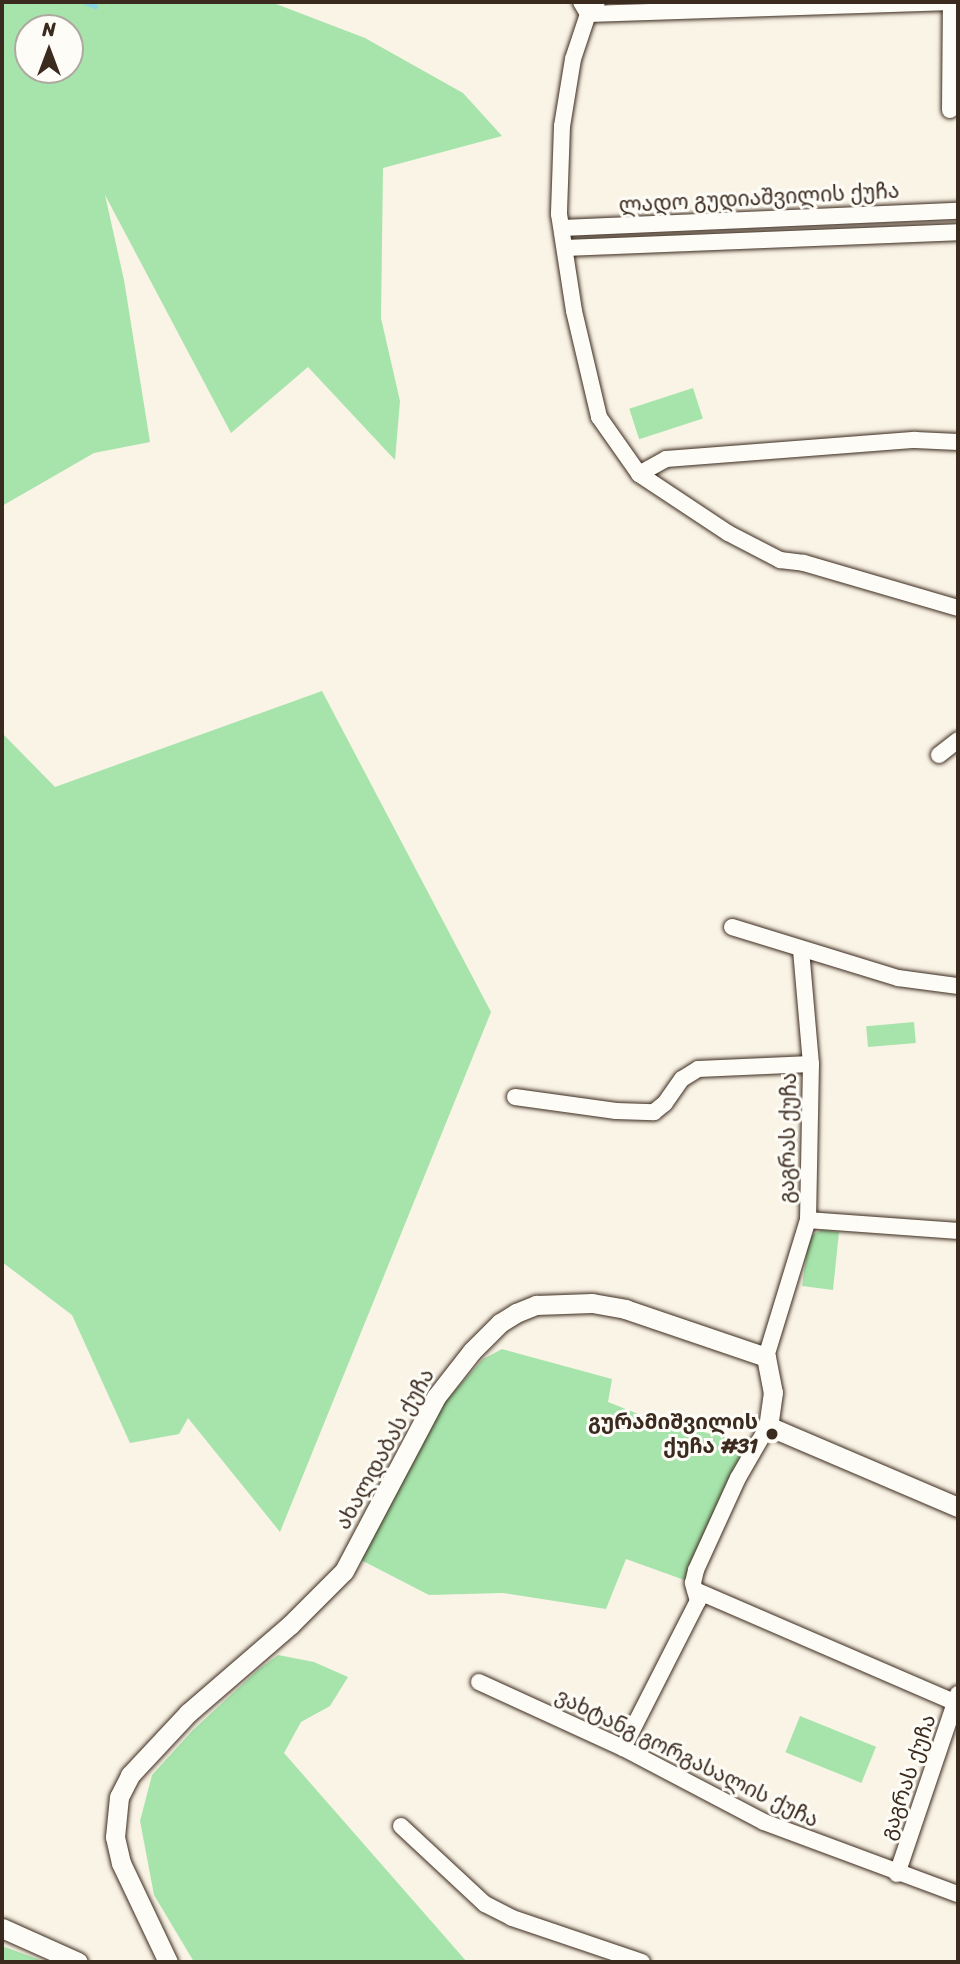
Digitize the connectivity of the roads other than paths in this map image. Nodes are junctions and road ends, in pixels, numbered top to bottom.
1 (951, 2) edge
2 (589, 6) edge
3 (950, 110) dead end
4 (958, 211) edge
5 (748, 218) junction
6 (562, 228) junction
7 (958, 232) edge
8 (748, 240) junction
9 (565, 248) junction
10 (958, 442) edge
11 (639, 474) junction
12 (958, 608) edge
13 (958, 740) edge
14 (939, 755) dead end
15 (732, 927) dead end
16 (801, 949) junction
17 (958, 986) edge
18 (811, 1064) junction
19 (515, 1097) dead end
20 (808, 1220) junction
21 (958, 1231) edge
22 (766, 1357) junction
23 (768, 1426) junction
24 (958, 1507) edge
25 (695, 1590) junction
26 (479, 1682) dead end
27 (957, 1700) edge
28 (623, 1748) junction
29 (401, 1826) dead end
30 (897, 1874) junction
31 (958, 1895) edge
32 (2, 1928) edge
33 (78, 1962) edge
34 (168, 1962) edge
35 (642, 1962) edge

1 - 2 street
1 - 3 street
2 - 6 street
4 - 5 street, ლადო გუდიაშვილის ქუჩა
5 - 6 street, ლადო გუდიაშვილის ქუჩა
5 - 8 street
6 - 9 street
7 - 8 street, ლადო გუდიაშვილის ქუჩა
8 - 9 street, ლადო გუდიაშვილის ქუჩა
9 - 11 street
10 - 11 street
11 - 12 street
13 - 14 street
15 - 16 street
16 - 17 street
16 - 18 street, გაგრას ქუჩა
18 - 19 street
18 - 20 street, გაგრას ქუჩა
20 - 21 street, გაგრას ქუჩა
20 - 22 street
22 - 23 street
22 - 34 street, ახალდაბას ქუჩა
23 - 24 street
23 - 25 street
25 - 27 street
25 - 28 street
26 - 28 street, ვახტანგ გორგასალის ქუჩა
27 - 30 street, გაგრას ქუჩა
28 - 30 street, ვახტანგ გორგასალის ქუჩა
29 - 35 street
30 - 31 street, ვახტანგ გორგასალის ქუჩა
32 - 33 street

